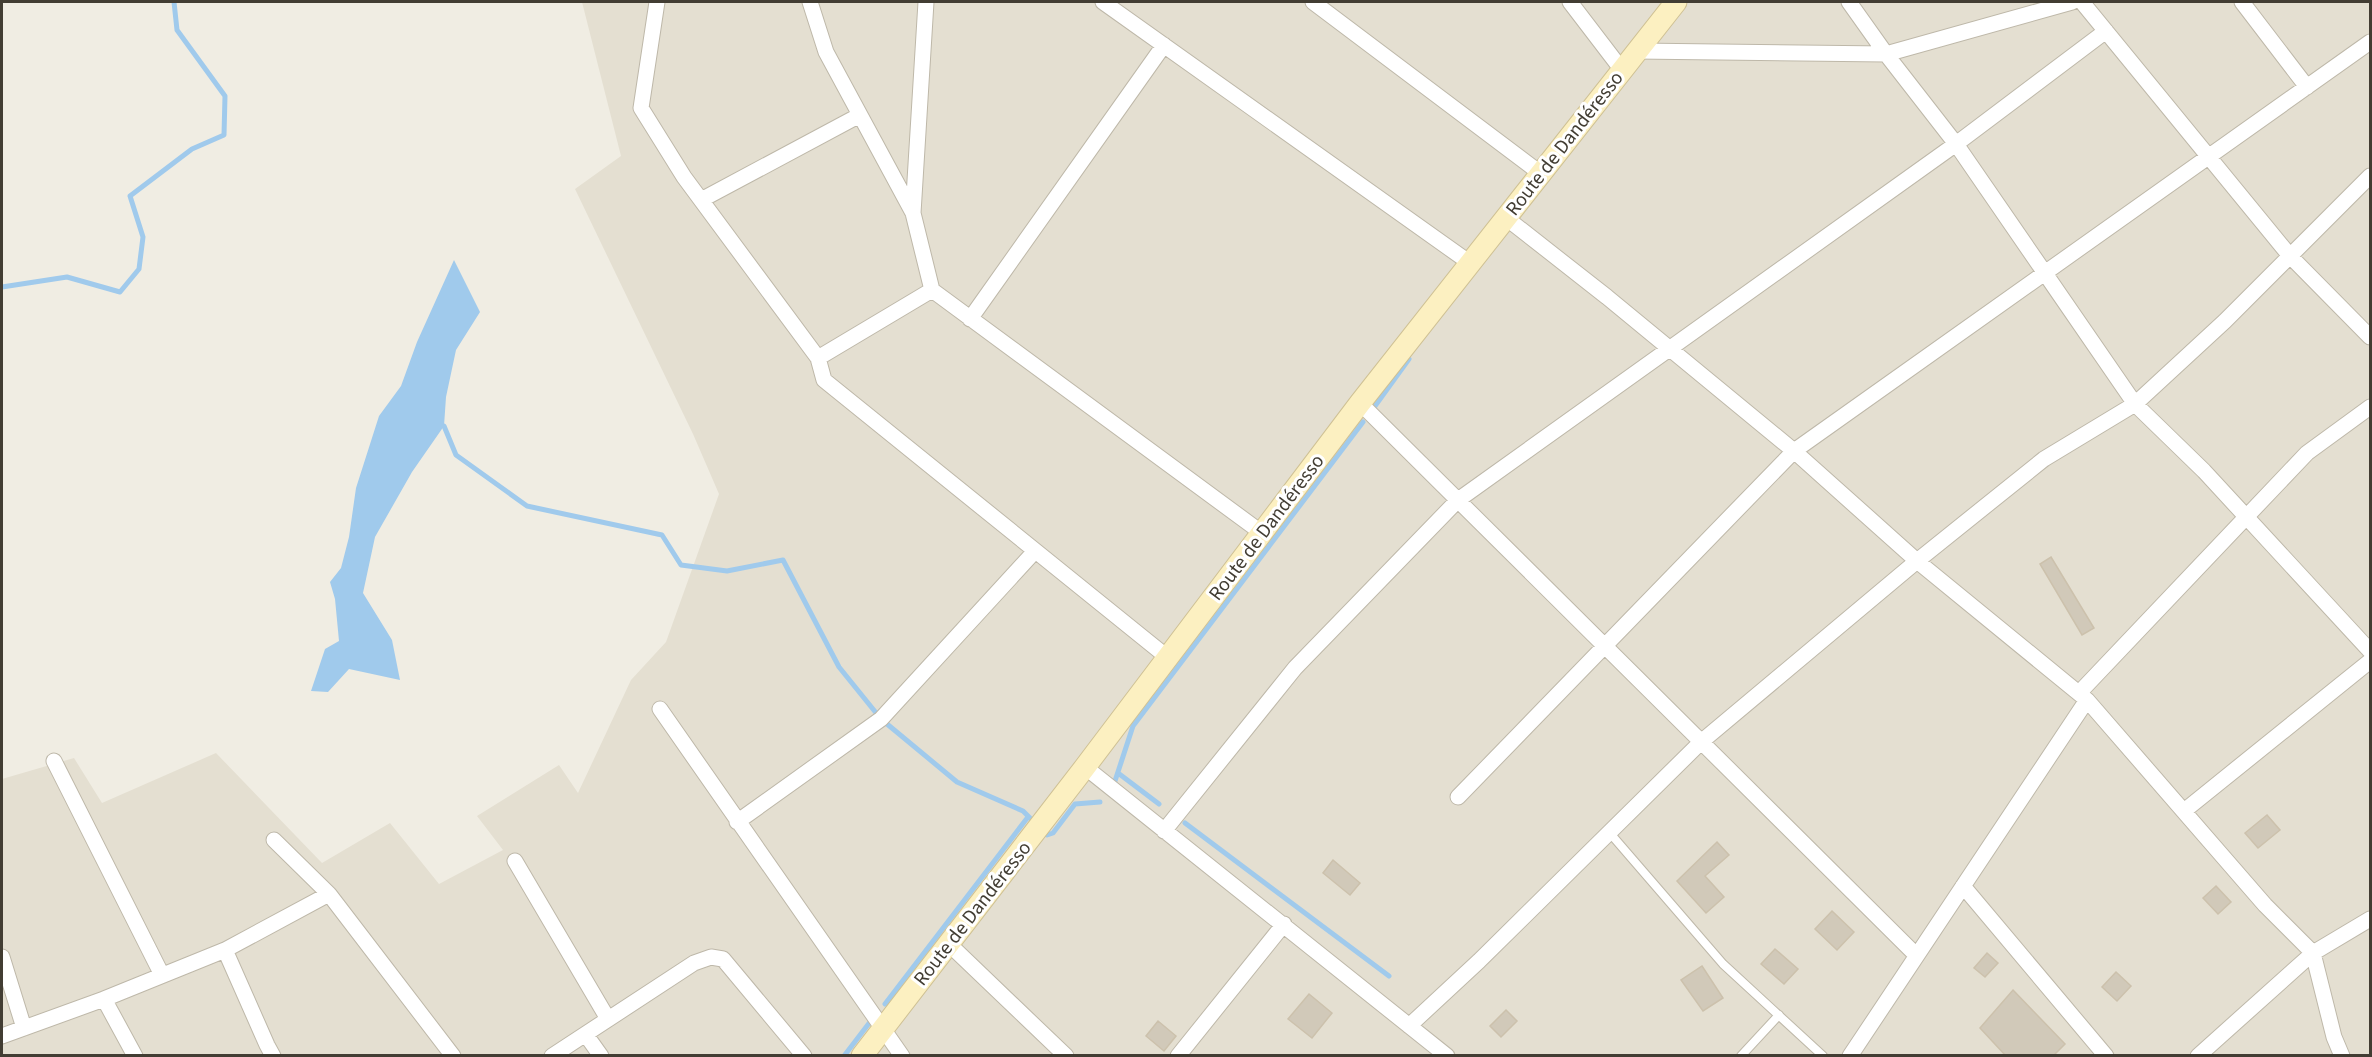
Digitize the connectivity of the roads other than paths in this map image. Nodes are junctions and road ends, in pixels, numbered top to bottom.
1 (657, 2) edge
2 (810, 2) edge
3 (926, 2) edge
4 (1103, 2) edge
5 (1313, 2) edge
6 (1570, 2) edge
7 (1676, 2) edge
8 (1849, 2) edge
9 (2072, 2) edge
10 (2082, 2) edge
11 (2242, 2) edge
12 (2106, 31) junction
13 (2370, 42) edge
14 (1164, 45) junction
15 (1636, 51) junction
16 (1886, 54) junction
17 (1622, 70) junction
18 (2307, 87) junction
19 (860, 115) junction
20 (1956, 144) junction
21 (2209, 157) junction
22 (1540, 173) junction
23 (2370, 176) edge
24 (700, 200) junction
25 (913, 213) junction
26 (1506, 217) junction
27 (2290, 256) junction
28 (1470, 263) junction
29 (2045, 273) junction
30 (932, 290) junction
31 (970, 319) junction
32 (2370, 337) edge
33 (1671, 350) junction
34 (818, 358) junction
35 (1360, 404) junction
36 (2135, 404) junction
37 (2370, 407) edge
38 (1794, 451) junction
39 (1458, 500) junction
40 (2247, 516) junction
41 (1262, 532) junction
42 (1035, 551) junction
43 (1917, 561) junction
44 (1604, 646) junction
45 (2370, 651) edge
46 (1167, 657) junction
47 (2370, 661) edge
48 (2083, 697) junction
49 (660, 709) dead end
50 (1701, 742) junction
51 (54, 760) dead end
52 (1085, 767) junction
53 (1458, 797) dead end
54 (2184, 811) junction
55 (737, 822) junction
56 (1164, 831) junction
57 (1609, 832) junction
58 (274, 840) dead end
59 (515, 861) dead end
60 (1963, 886) junction
61 (329, 894) junction
62 (2370, 919) edge
63 (1284, 924) junction
64 (949, 944) junction
65 (225, 950) junction
66 (2313, 953) junction
67 (1916, 956) junction
68 (2, 957) edge
69 (162, 975) junction
70 (104, 999) junction
71 (1779, 1015) junction
72 (608, 1019) junction
73 (1409, 1026) junction
74 (24, 1028) junction
75 (884, 1028) junction
76 (586, 1035) junction
77 (2, 1036) edge
78 (135, 1056) edge
79 (273, 1056) edge
80 (453, 1056) edge
81 (552, 1056) edge
82 (601, 1056) edge
83 (804, 1056) edge
84 (862, 1056) edge
85 (902, 1056) edge
86 (1066, 1056) edge
87 (1178, 1056) edge
88 (1447, 1056) edge
89 (1741, 1056) edge
90 (1823, 1056) edge
91 (1850, 1056) edge
92 (2106, 1056) edge
93 (2198, 1056) edge
94 (2342, 1056) edge

1 - 24 street
2 - 19 street
3 - 25 street
4 - 14 street
5 - 22 street
6 - 17 street
7 - 15 street, Route de Dandéresso
8 - 16 street
9 - 16 street
10 - 12 street
11 - 18 street
12 - 20 street
12 - 21 street
13 - 18 street
14 - 28 street
14 - 31 street
15 - 16 street
15 - 17 street, Route de Dandéresso
16 - 20 street
17 - 22 street, Route de Dandéresso
18 - 21 street
19 - 24 street
19 - 25 street
20 - 29 street
20 - 33 street
21 - 27 street
21 - 29 street
22 - 26 street, Route de Dandéresso
23 - 27 street
24 - 34 street
25 - 30 street
26 - 28 street, Route de Dandéresso
26 - 33 street
27 - 32 street
27 - 36 street
28 - 35 street, Route de Dandéresso
29 - 36 street
29 - 38 street
30 - 31 street
30 - 34 street
31 - 41 street
33 - 38 street
33 - 39 street
34 - 42 street
35 - 39 street
35 - 41 street, Route de Dandéresso
36 - 40 street
36 - 43 street
37 - 40 street
38 - 43 street
38 - 44 street
39 - 44 street
39 - 56 street
40 - 45 street
40 - 48 street
41 - 46 street, Route de Dandéresso
42 - 46 street
42 - 55 street
43 - 48 street
43 - 50 street
44 - 50 street
44 - 53 street
46 - 52 street, Route de Dandéresso
47 - 54 street
48 - 54 street
48 - 60 street
49 - 55 street
50 - 57 street
50 - 67 street
51 - 69 street
52 - 56 street
52 - 64 street, Route de Dandéresso
54 - 66 street
55 - 75 street
56 - 63 street
57 - 71 lane
57 - 73 street
58 - 61 street
59 - 72 street
60 - 67 street
60 - 92 street
61 - 65 street
61 - 80 street
62 - 66 street
63 - 73 street
63 - 87 street
64 - 75 street, Route de Dandéresso
64 - 86 street
65 - 69 street
65 - 79 street
66 - 93 street
66 - 94 street
67 - 91 street
68 - 74 street
69 - 70 street
70 - 74 street
70 - 78 street
71 - 89 lane
71 - 90 lane
72 - 76 street
72 - 83 street
73 - 88 street
74 - 77 street
75 - 84 street, Route de Dandéresso
75 - 85 street
76 - 81 street
76 - 82 street

